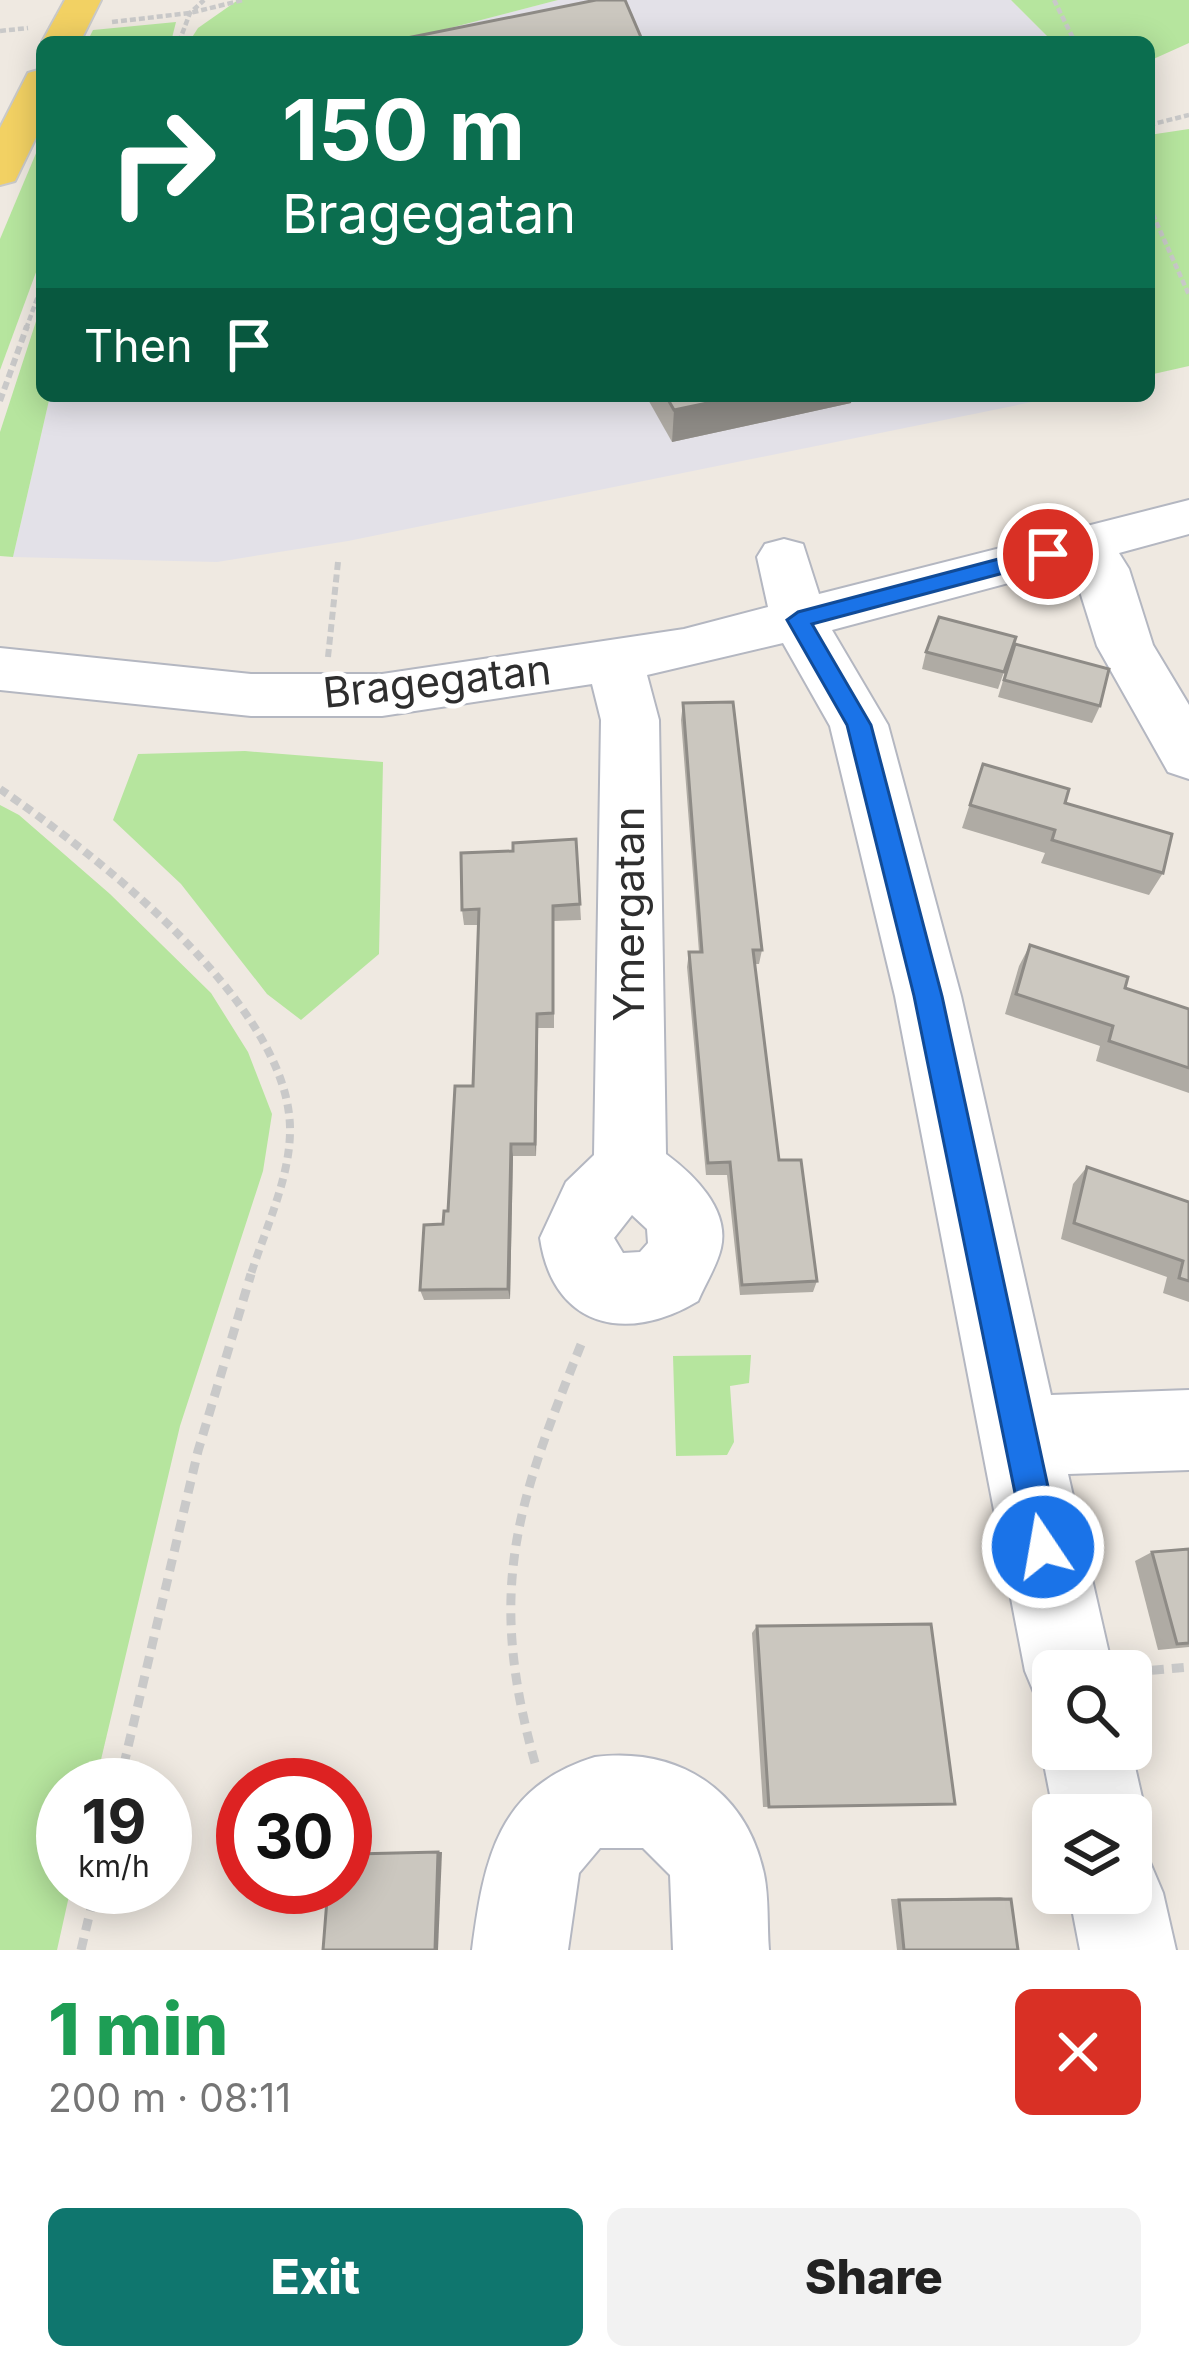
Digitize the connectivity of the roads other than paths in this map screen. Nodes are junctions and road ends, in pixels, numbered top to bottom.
1 (96, 11) edge
2 (69, 36) edge
3 (36, 94) edge
4 (0, 172) edge
5 (1189, 517) edge
6 (1085, 544) junction
7 (791, 588) junction
8 (615, 662) junction
9 (0, 669) edge
10 (1189, 755) edge
11 (630, 1169) junction
12 (1189, 1430) edge
13 (1020, 1436) junction
14 (1066, 1650) edge
15 (1120, 1914) edge
16 (520, 1950) edge
17 (721, 1950) edge
18 (1128, 1950) edge

1 - 2 main road
3 - 4 main road
5 - 6 street, Bragegatan
6 - 7 street, Bragegatan
6 - 10 street
7 - 8 street, Bragegatan
7 - 13 street
8 - 9 street, Bragegatan
8 - 11 street, Ymergatan
11 - 11 street
12 - 13 street
13 - 14 street
15 - 18 street
16 - 17 street

